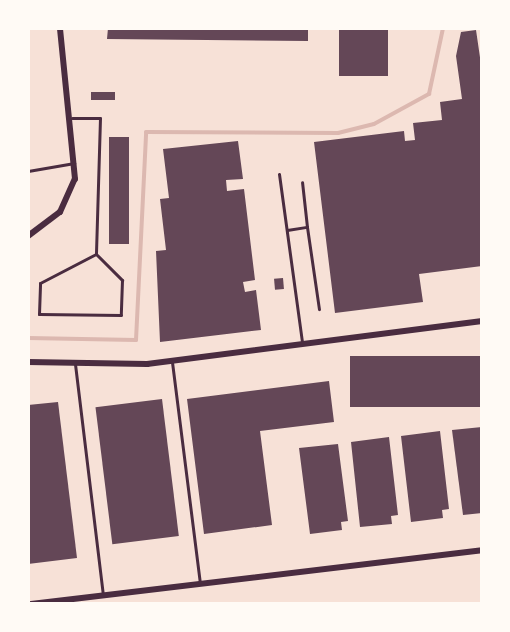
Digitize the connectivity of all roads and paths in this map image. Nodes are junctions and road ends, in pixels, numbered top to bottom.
1 (60, 28) edge
2 (72, 118) junction
3 (76, 162) junction
4 (28, 171) edge
5 (279, 174) dead end
6 (302, 182) dead end
7 (307, 227) junction
8 (287, 230) junction
9 (28, 236) edge
10 (96, 254) junction
11 (319, 309) dead end
12 (482, 321) edge
13 (302, 345) junction
14 (172, 361) junction
15 (28, 362) edge
16 (75, 363) junction
17 (482, 550) edge
18 (200, 584) junction
19 (103, 595) junction
20 (31, 603) edge

1 - 2 street
2 - 3 street
2 - 10 lane
3 - 4 lane
3 - 9 street
5 - 8 lane
6 - 7 lane
7 - 8 lane
7 - 11 lane
8 - 13 lane
10 - 10 lane
12 - 13 street
13 - 14 street
14 - 16 street
14 - 18 lane
15 - 16 street
16 - 19 lane
17 - 18 street
18 - 19 street
19 - 20 street

